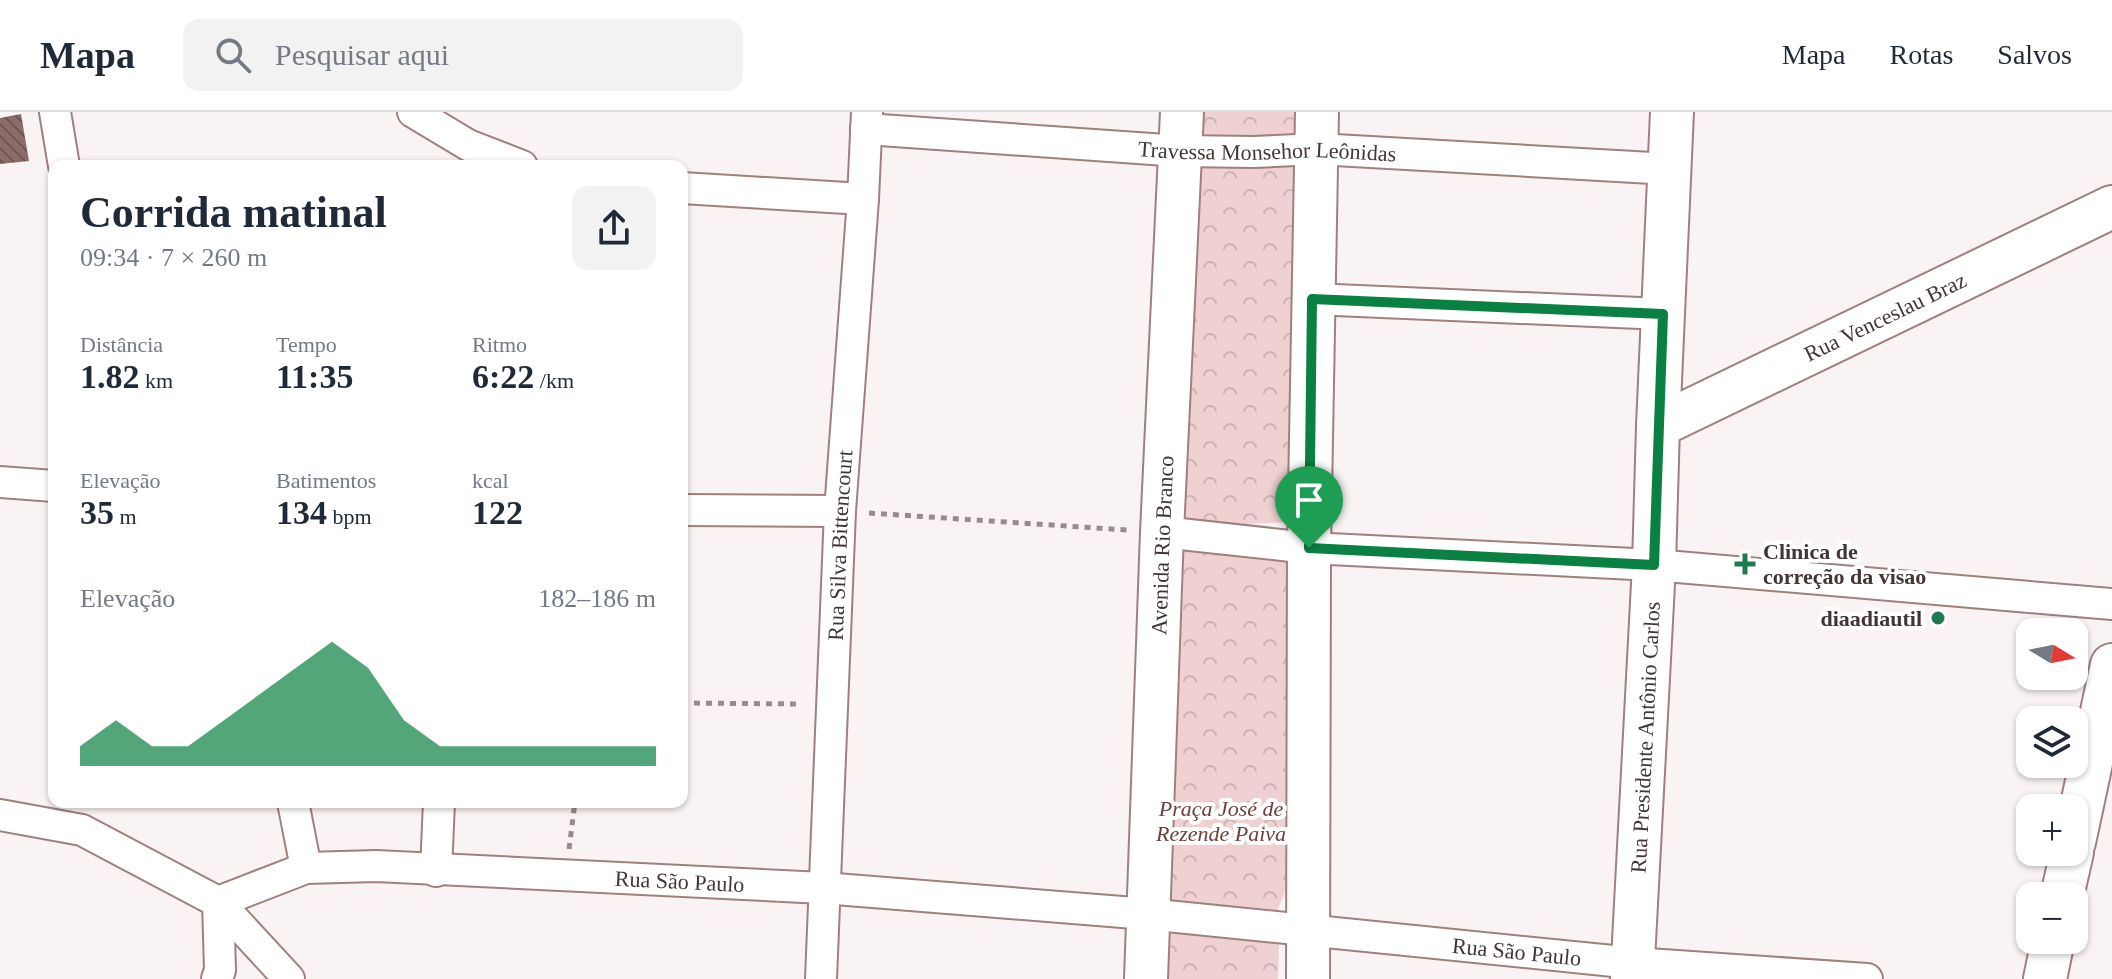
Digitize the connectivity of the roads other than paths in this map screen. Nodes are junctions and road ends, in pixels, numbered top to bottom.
1 (55, 112) edge
2 (413, 112) edge
3 (1672, 112) edge
4 (866, 120) edge
5 (1181, 131) edge
6 (1317, 131) edge
7 (468, 155) edge
8 (63, 160) edge
9 (493, 160) edge
10 (1670, 169) junction
11 (688, 188) edge
12 (863, 199) junction
13 (2112, 207) edge
14 (1312, 299) junction
15 (1663, 314) junction
16 (1658, 426) junction
17 (0, 482) edge
18 (48, 486) edge
19 (688, 510) edge
20 (840, 511) junction
21 (1162, 532) junction
22 (1309, 548) junction
23 (1654, 565) junction
24 (2112, 604) edge
25 (2112, 665) edge
26 (2084, 794) edge
27 (294, 808) edge
28 (439, 808) edge
29 (0, 815) edge
30 (306, 868) junction
31 (436, 871) junction
32 (823, 888) junction
33 (218, 902) junction
34 (1147, 914) junction
35 (1309, 932) junction
36 (2050, 954) edge
37 (1632, 971) edge
38 (217, 979) edge
39 (289, 979) edge
40 (821, 979) edge
41 (1146, 979) edge
42 (1308, 979) edge
43 (1867, 979) edge
44 (2045, 979) edge

1 - 8 street
2 - 7 street
3 - 10 main road, Rua Presidente Antônio Carlos
4 - 5 street, Travessa Monsehor Leônidas
4 - 12 street, Rua Silva Bittencourt
5 - 6 street, Travessa Monsehor Leônidas
5 - 21 main road, Avenida Rio Branco
6 - 10 street, Travessa Monsehor Leônidas
6 - 14 main road
7 - 9 street
10 - 15 main road, Rua Presidente Antônio Carlos
11 - 12 street
12 - 20 street, Rua Silva Bittencourt
13 - 16 main road, Rua Venceslau Braz
14 - 15 street
14 - 22 main road
15 - 16 main road, Rua Presidente Antônio Carlos
16 - 23 main road, Rua Presidente Antônio Carlos
17 - 18 street
19 - 20 street
20 - 32 street, Rua Silva Bittencourt
21 - 22 street
21 - 34 main road, Avenida Rio Branco
22 - 23 street
22 - 35 main road
23 - 24 street
23 - 37 main road, Rua Presidente Antônio Carlos
25 - 26 main road
27 - 30 street
28 - 31 street
29 - 33 street
30 - 31 street, Rua São Paulo
30 - 33 street, Rua São Paulo
31 - 32 street, Rua São Paulo
32 - 34 street, Rua São Paulo
32 - 40 street, Rua Silva Bittencourt
33 - 38 street
33 - 39 street
34 - 35 street, Rua São Paulo
34 - 41 main road, Avenida Rio Branco
35 - 37 street, Rua São Paulo
35 - 42 main road
36 - 44 main road
37 - 43 street, Rua São Paulo

